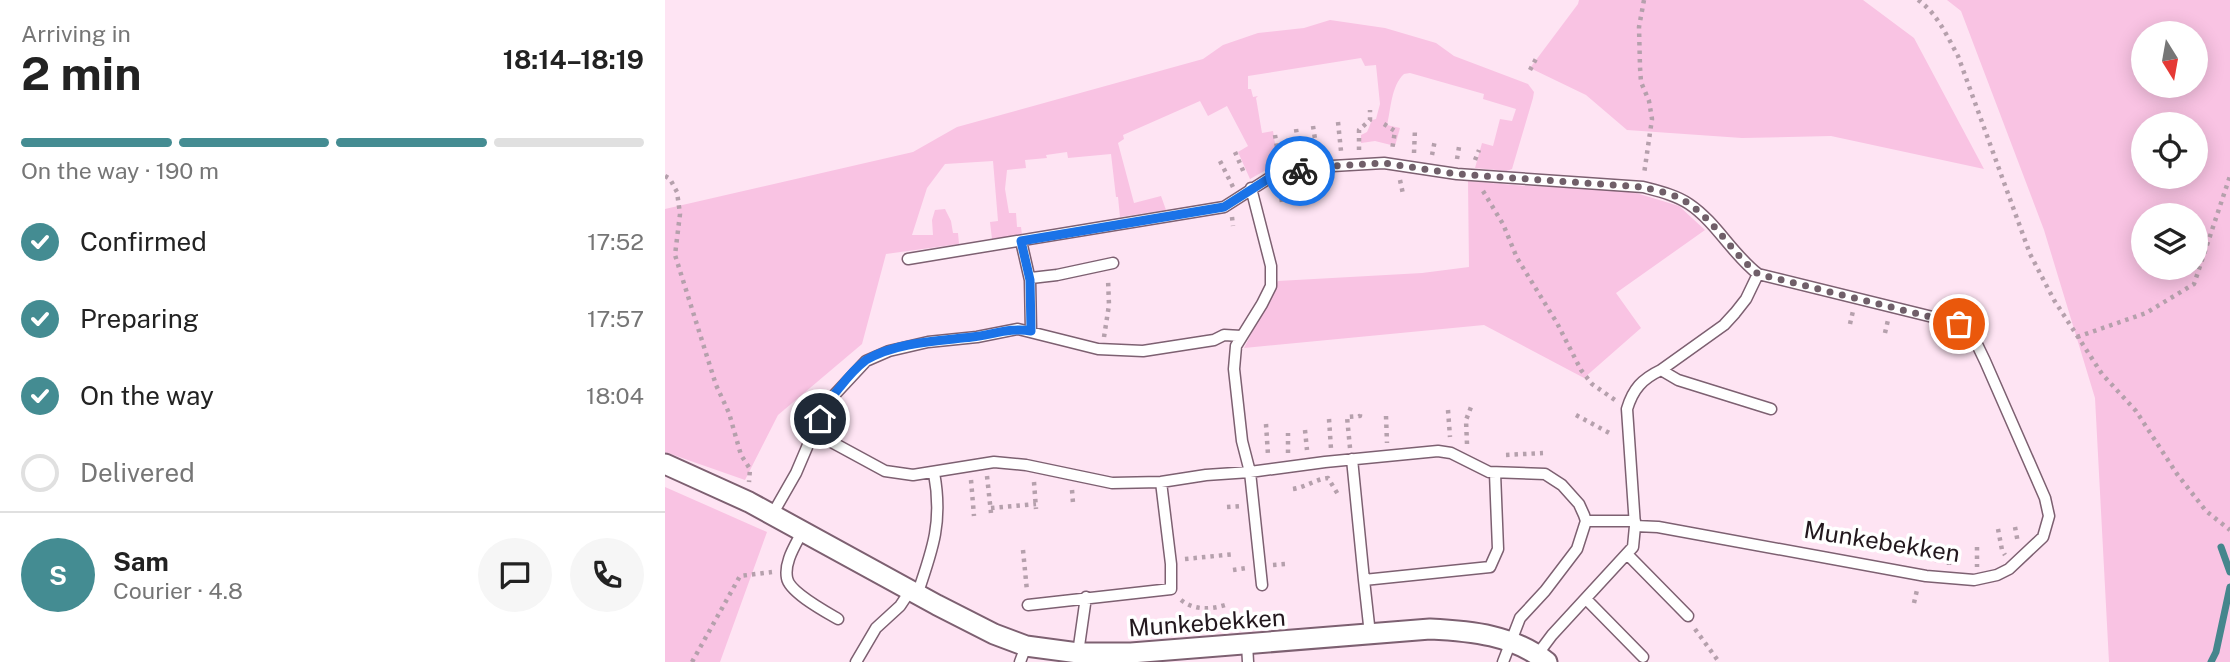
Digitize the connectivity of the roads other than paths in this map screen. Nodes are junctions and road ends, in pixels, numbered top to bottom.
1 (1251, 188) junction
2 (1021, 241) junction
3 (908, 259) dead end
4 (1110, 264) road end
5 (1758, 274) junction
6 (1030, 280) junction
7 (1031, 331) junction
8 (1241, 336) junction
9 (1661, 370) junction
10 (1771, 408) dead end
11 (815, 433) junction
12 (1352, 459) junction
13 (665, 464) edge
14 (1250, 472) junction
15 (934, 473) junction
16 (1495, 473) junction
17 (1161, 482) junction
18 (772, 515) junction
19 (1586, 521) junction
20 (1635, 524) junction
21 (802, 532) junction
22 (1626, 554) junction
23 (1364, 580) junction
24 (1262, 585) dead end
25 (914, 593) junction
26 (1086, 597) junction
27 (1585, 599) junction
28 (1028, 605) road end
29 (1688, 615) road end
30 (838, 619) dead end
31 (1370, 634) junction
32 (1511, 642) junction
33 (1078, 653) junction
34 (1248, 653) edge
35 (1023, 654) edge
36 (1643, 657) dead end
37 (1542, 659) edge
38 (856, 662) edge
39 (1503, 662) edge

1 - 2 lane
1 - 5 lane
1 - 8 lane, Munkebekken
2 - 3 lane
2 - 6 lane
4 - 6 lane
5 - 9 lane
5 - 20 lane, Munkebekken
6 - 7 lane
7 - 8 lane
7 - 11 lane
8 - 14 lane, Munkebekken
9 - 10 lane
9 - 20 lane, Munkebekken
11 - 15 lane
11 - 18 lane
12 - 14 lane
12 - 16 lane
12 - 23 lane
13 - 18 street, Munkebekken
14 - 17 lane
14 - 24 lane, Munkebekken
15 - 17 lane
15 - 25 lane
16 - 19 lane
16 - 23 lane
17 - 26 lane
18 - 21 street, Munkebekken
19 - 20 lane
19 - 32 lane
20 - 22 lane, Munkebekken
21 - 25 street, Munkebekken
21 - 30 lane
22 - 27 lane, Munkebekken
22 - 29 lane
23 - 31 lane
25 - 35 street, Munkebekken
25 - 38 lane
26 - 28 lane
26 - 33 lane
27 - 36 lane
27 - 37 lane, Munkebekken
31 - 32 street, Munkebekken
31 - 34 street, Munkebekken
32 - 37 street, Munkebekken
32 - 39 lane
33 - 34 street, Munkebekken
33 - 35 street, Munkebekken

